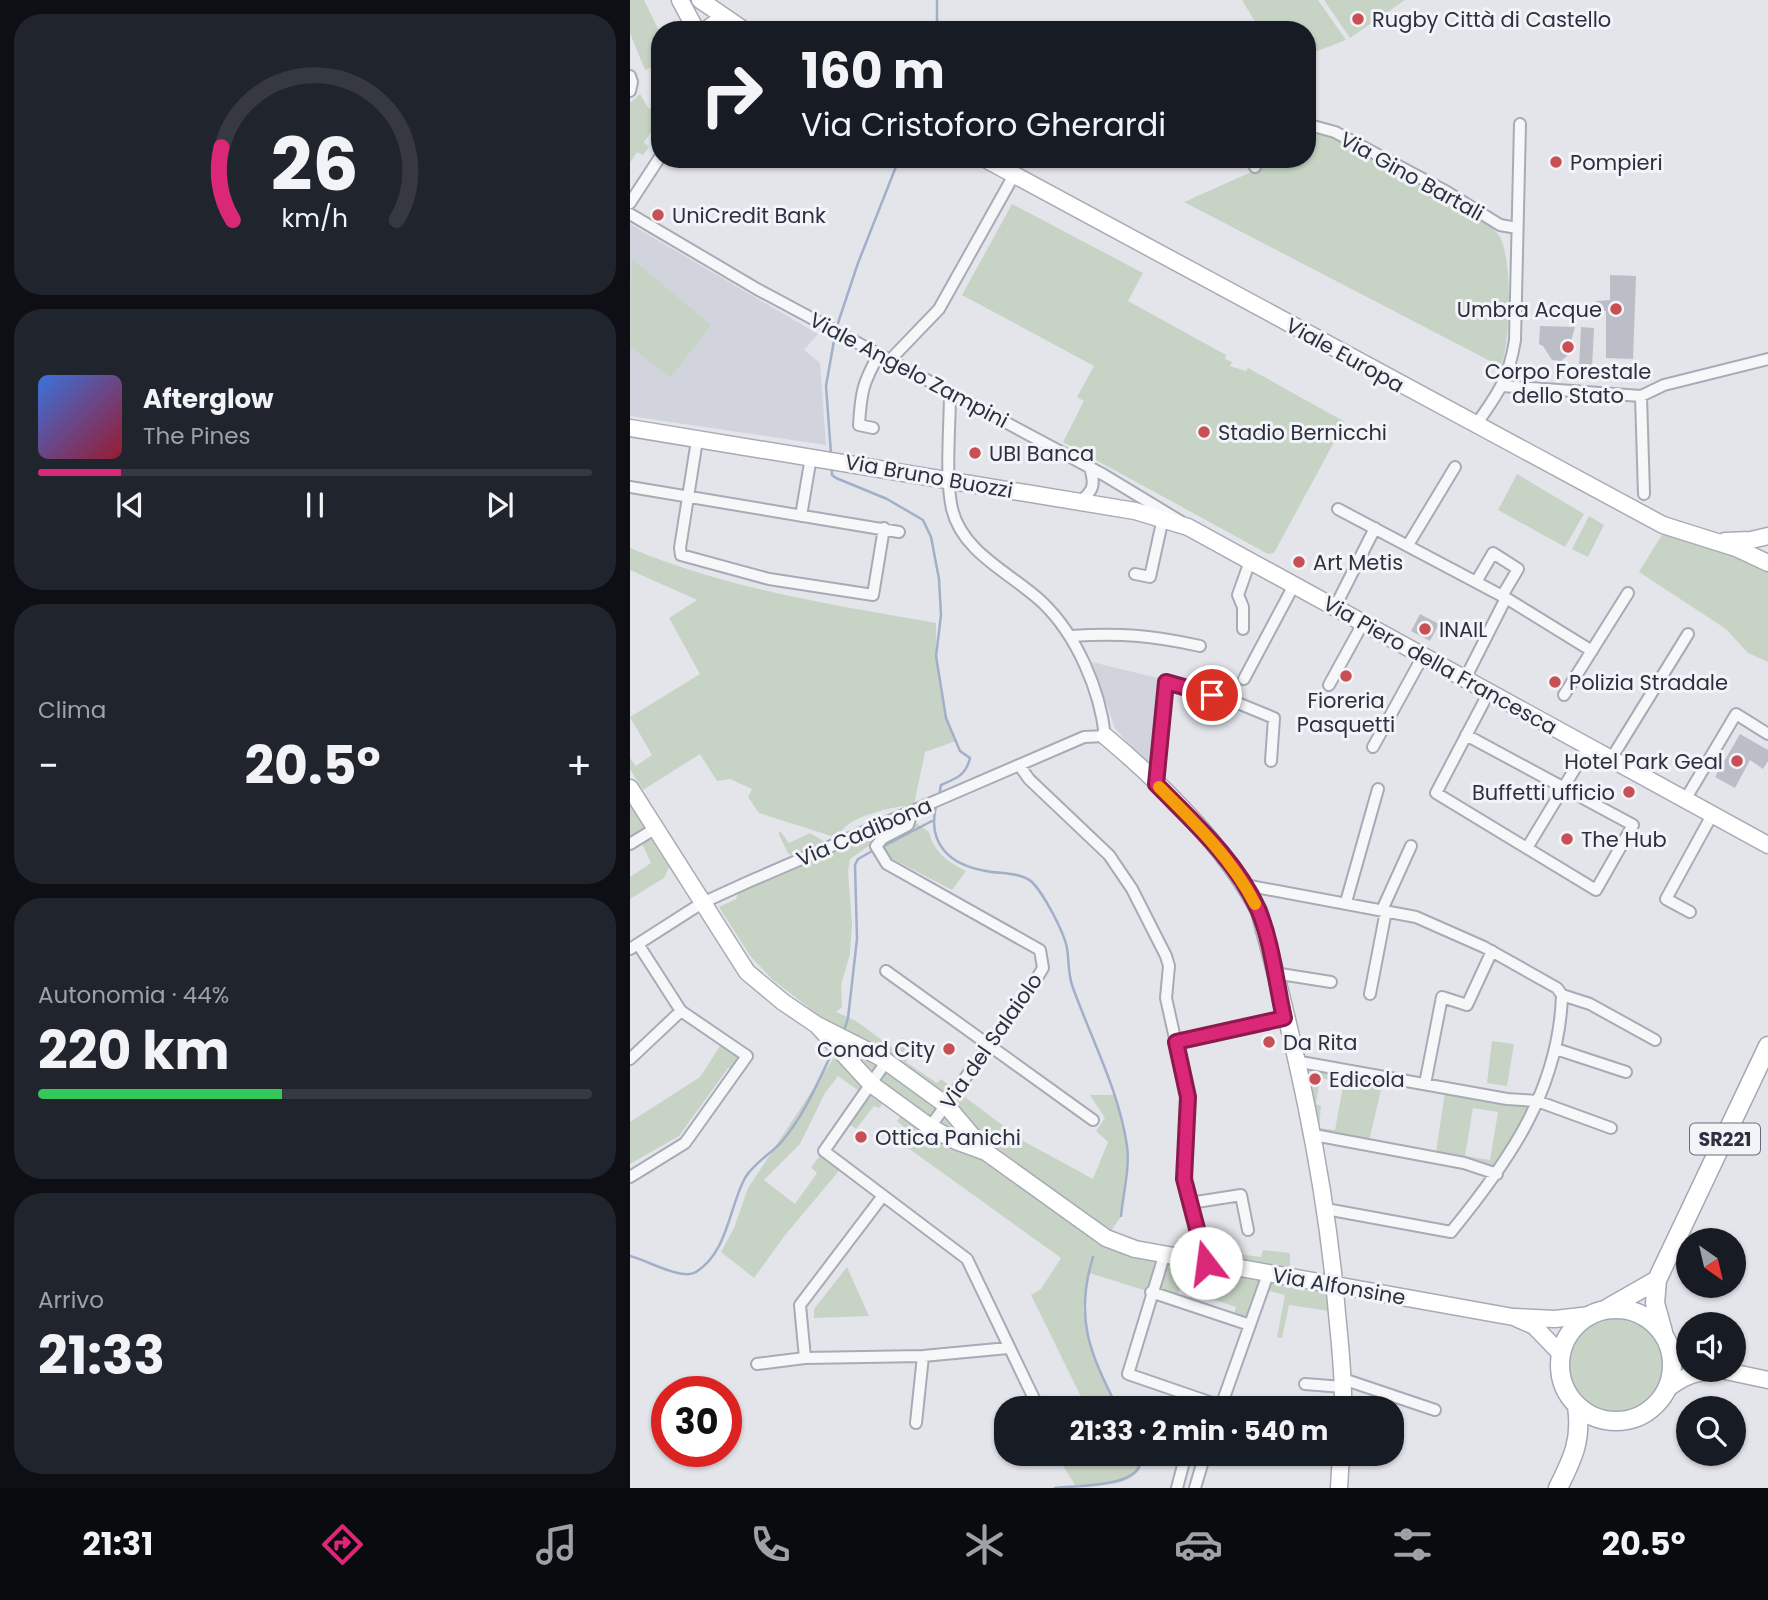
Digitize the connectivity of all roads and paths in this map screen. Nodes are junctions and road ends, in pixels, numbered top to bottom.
1 (680, 0) edge
2 (700, 0) edge
3 (691, 21) edge
4 (729, 21) edge
5 (630, 76) edge
6 (630, 91) edge
7 (1520, 124) dead end
8 (1316, 127) edge
9 (653, 168) edge
10 (1001, 168) edge
11 (1014, 175) junction
12 (630, 203) edge
13 (630, 214) edge
14 (1517, 228) junction
15 (879, 354) junction
16 (1768, 359) edge
17 (890, 360) junction
18 (1502, 386) junction
19 (950, 391) junction
20 (1642, 396) junction
21 (1475, 426) junction
22 (630, 428) edge
23 (873, 428) dead end
24 (697, 440) junction
25 (816, 457) junction
26 (1455, 467) dead end
27 (1090, 468) junction
28 (950, 481) junction
29 (630, 488) edge
30 (1644, 494) dead end
31 (688, 498) junction
32 (1080, 501) junction
33 (1338, 509) dead end
34 (802, 516) junction
35 (1163, 518) junction
36 (1188, 527) junction
37 (884, 528) junction
38 (1375, 528) junction
39 (900, 532) dead end
40 (1768, 536) edge
41 (1710, 540) junction
42 (1223, 545) joint
43 (1408, 545) junction
44 (1250, 561) junction
45 (1768, 563) edge
46 (1135, 573) dead end
47 (1476, 582) junction
48 (1294, 585) junction
49 (1628, 593) dead end
50 (1504, 597) junction
51 (1335, 607) junction
52 (1363, 623) junction
53 (1243, 629) dead end
54 (1688, 634) dead end
55 (1071, 636) junction
56 (1200, 646) dead end
57 (1592, 651) junction
58 (1423, 656) junction
59 (1244, 679) dead end
60 (1465, 679) junction
61 (1329, 685) dead end
62 (1489, 692) junction
63 (1564, 695) dead end
64 (1768, 734) edge
65 (1466, 735) junction
66 (1105, 736) junction
67 (1373, 747) dead end
68 (1588, 747) junction
69 (1611, 759) junction
70 (1271, 761) dead end
71 (1019, 765) junction
72 (1156, 784) junction
73 (630, 788) edge
74 (1378, 789) dead end
75 (1563, 789) junction
76 (1685, 800) junction
77 (912, 811) junction
78 (1712, 815) junction
79 (656, 828) junction
80 (630, 844) edge
81 (1768, 845) edge
82 (1411, 846) dead end
83 (1527, 848) junction
84 (1245, 885) junction
85 (1346, 902) junction
86 (702, 903) junction
87 (1384, 910) junction
88 (1690, 912) dead end
89 (634, 946) edge
90 (1492, 951) junction
91 (886, 971) dead end
92 (1274, 973) junction
93 (1331, 982) dead end
94 (1370, 994) dead end
95 (1562, 995) junction
96 (681, 1011) junction
97 (1284, 1018) junction
98 (817, 1025) junction
99 (1655, 1040) dead end
100 (1176, 1042) junction
101 (988, 1046) junction
102 (1768, 1046) edge
103 (1556, 1049) junction
104 (630, 1059) edge
105 (886, 1062) junction
106 (1295, 1062) junction
107 (1626, 1072) dead end
108 (871, 1084) junction
109 (1425, 1084) junction
110 (1537, 1101) junction
111 (946, 1105) junction
112 (1093, 1120) dead end
113 (930, 1127) junction
114 (1611, 1128) dead end
115 (1314, 1135) junction
116 (986, 1152) junction
117 (1497, 1174) junction
118 (630, 1177) edge
119 (882, 1197) junction
120 (1190, 1203) junction
121 (1326, 1209) junction
122 (1248, 1230) dead end
123 (1164, 1256) junction
124 (1206, 1263) junction
125 (1268, 1274) junction
126 (1657, 1280) junction
127 (1335, 1284) junction
128 (1151, 1292) junction
129 (1597, 1313) junction
130 (1513, 1317) junction
131 (1250, 1325) junction
132 (1666, 1340) junction
133 (1008, 1348) junction
134 (1676, 1348) edge
135 (1561, 1354) junction
136 (923, 1356) junction
137 (805, 1358) junction
138 (757, 1364) dead end
139 (1746, 1376) edge
140 (1768, 1380) edge
141 (1676, 1382) edge
142 (1343, 1383) junction
143 (1305, 1384) dead end
144 (1666, 1390) junction
145 (1032, 1396) edge
146 (1190, 1396) edge
147 (1225, 1396) edge
148 (1343, 1396) edge
149 (1577, 1406) junction
150 (1435, 1410) dead end
151 (1611, 1421) junction
152 (916, 1423) dead end
153 (1577, 1446) junction
154 (1183, 1466) edge
155 (1201, 1466) edge
156 (1340, 1466) edge
157 (1177, 1488) edge
158 (1195, 1488) edge
159 (1339, 1488) edge
160 (1558, 1488) edge

1 - 3 main road
2 - 4 main road
5 - 6 street
7 - 14 street, Via Gino Bartali
8 - 14 street, Via Gino Bartali
9 - 12 street
10 - 11 main road, Viale Europa
11 - 17 street
11 - 21 main road, Viale Europa
13 - 15 street, Viale Angelo Zampini
14 - 18 street, Via Gino Bartali
15 - 17 street, Viale Angelo Zampini
15 - 23 street
16 - 20 street
17 - 19 street, Viale Angelo Zampini
18 - 20 street
18 - 21 street, Via Gino Bartali
19 - 27 street, Viale Angelo Zampini
19 - 28 street
20 - 30 street
21 - 41 main road, Viale Europa
22 - 24 main road, Via Bruno Buozzi
24 - 25 main road, Via Bruno Buozzi
24 - 31 street
25 - 28 main road, Via Bruno Buozzi
25 - 34 street
26 - 43 street
27 - 32 street
27 - 36 street, Viale Angelo Zampini
28 - 32 main road, Via Bruno Buozzi
28 - 55 street
29 - 31 street
31 - 34 street
31 - 37 street
32 - 35 main road, Via Bruno Buozzi
33 - 38 street
34 - 37 street
35 - 36 main road, Via Bruno Buozzi
35 - 46 street
36 - 42 main road, Via Bruno Buozzi
37 - 39 street
38 - 43 street
38 - 51 street
40 - 41 main road, Viale Europa
41 - 45 main road, Viale Europa
42 - 44 main road, Via Piero della Francesca
43 - 47 street
44 - 48 main road, Via Piero della Francesca
44 - 53 street
47 - 50 street
47 - 50 street
48 - 51 main road, Via Piero della Francesca
48 - 59 street
49 - 57 street
50 - 57 street
50 - 60 street
51 - 52 main road, Via Piero della Francesca
52 - 58 main road, Via Piero della Francesca
52 - 61 street
54 - 69 street
55 - 56 street
55 - 66 street
57 - 63 street
58 - 60 main road, Via Piero della Francesca
58 - 67 street
60 - 62 main road, Via Piero della Francesca
62 - 65 street
62 - 68 main road, Via Piero della Francesca
64 - 76 street
65 - 75 street
65 - 83 street
66 - 71 street, Via Cadibona
66 - 72 main road
68 - 69 main road, Via Piero della Francesca
68 - 75 street
69 - 76 main road, Via Piero della Francesca
70 - 72 street
71 - 77 street, Via Cadibona
71 - 100 street
72 - 84 main road
73 - 79 main road, Via Alfonsine
74 - 85 street
75 - 83 street
75 - 83 street
76 - 78 main road, Via Piero della Francesca
77 - 86 street, Via Cadibona
77 - 101 street, Via del Salaiolo
78 - 81 main road, Via Piero della Francesca
78 - 88 street
79 - 80 street
79 - 86 main road, Via Alfonsine
82 - 87 street
84 - 85 street
84 - 92 main road
85 - 87 street
86 - 89 street, Via Cadibona
86 - 98 main road, Via Alfonsine
87 - 90 street
87 - 94 street
89 - 96 street
90 - 95 street
90 - 109 street
91 - 101 street
92 - 93 street
92 - 97 main road
95 - 99 street
95 - 103 street
96 - 104 street
96 - 118 street
97 - 100 street
97 - 106 main road
98 - 105 main road, Via Alfonsine
98 - 108 main road, Via Alfonsine
100 - 120 street
101 - 111 street, Via del Salaiolo
101 - 112 street
102 - 126 main road, SR221
103 - 107 street
103 - 110 street
105 - 108 street
105 - 111 main road, Via Alfonsine
106 - 109 street
106 - 115 main road
108 - 113 main road, Via Alfonsine
108 - 119 street
109 - 110 street
110 - 114 street
110 - 117 street
111 - 113 street, Via del Salaiolo
111 - 116 main road, Via Alfonsine
113 - 116 main road, Via Alfonsine
115 - 117 street
115 - 121 main road
116 - 123 main road, Via Alfonsine
117 - 121 street
119 - 133 street
119 - 137 street
120 - 122 street
120 - 124 street
121 - 127 main road
123 - 124 main road, Via Alfonsine
123 - 128 street
124 - 125 main road, Via Alfonsine
125 - 127 main road, Via Alfonsine
125 - 131 street
126 - 129 main road
126 - 132 main road, SR221
127 - 130 main road, Via Alfonsine
127 - 142 main road
128 - 131 street
128 - 146 street
129 - 130 main road, Via Alfonsine
129 - 132 main road
129 - 135 main road
130 - 135 main road, Via Alfonsine
131 - 147 street
132 - 134 main road
132 - 144 main road
133 - 136 street
133 - 145 street
135 - 149 main road
136 - 137 street
136 - 152 street
137 - 138 street
139 - 140 main road
141 - 144 main road
142 - 143 street
142 - 148 main road
142 - 150 street
144 - 151 main road
149 - 151 main road
149 - 153 main road
151 - 153 main road
153 - 160 main road
154 - 157 street
155 - 158 street
156 - 159 main road

